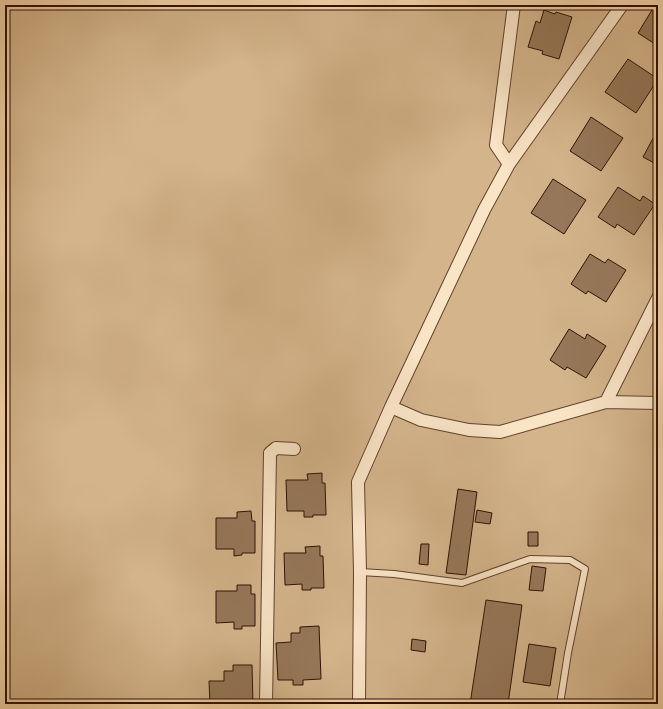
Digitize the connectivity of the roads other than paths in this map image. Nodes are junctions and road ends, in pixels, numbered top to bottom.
1 (514, 5) edge
2 (622, 5) edge
3 (509, 164) junction
4 (658, 298) edge
5 (606, 402) junction
6 (658, 403) edge
7 (391, 407) junction
8 (294, 449) dead end
9 (360, 572) junction
10 (266, 704) edge
11 (359, 704) edge
12 (560, 704) edge

1 - 3 street
2 - 3 street
3 - 7 street
4 - 5 street
5 - 6 street
5 - 7 street
7 - 9 street
8 - 10 street
9 - 11 street
9 - 12 lane

